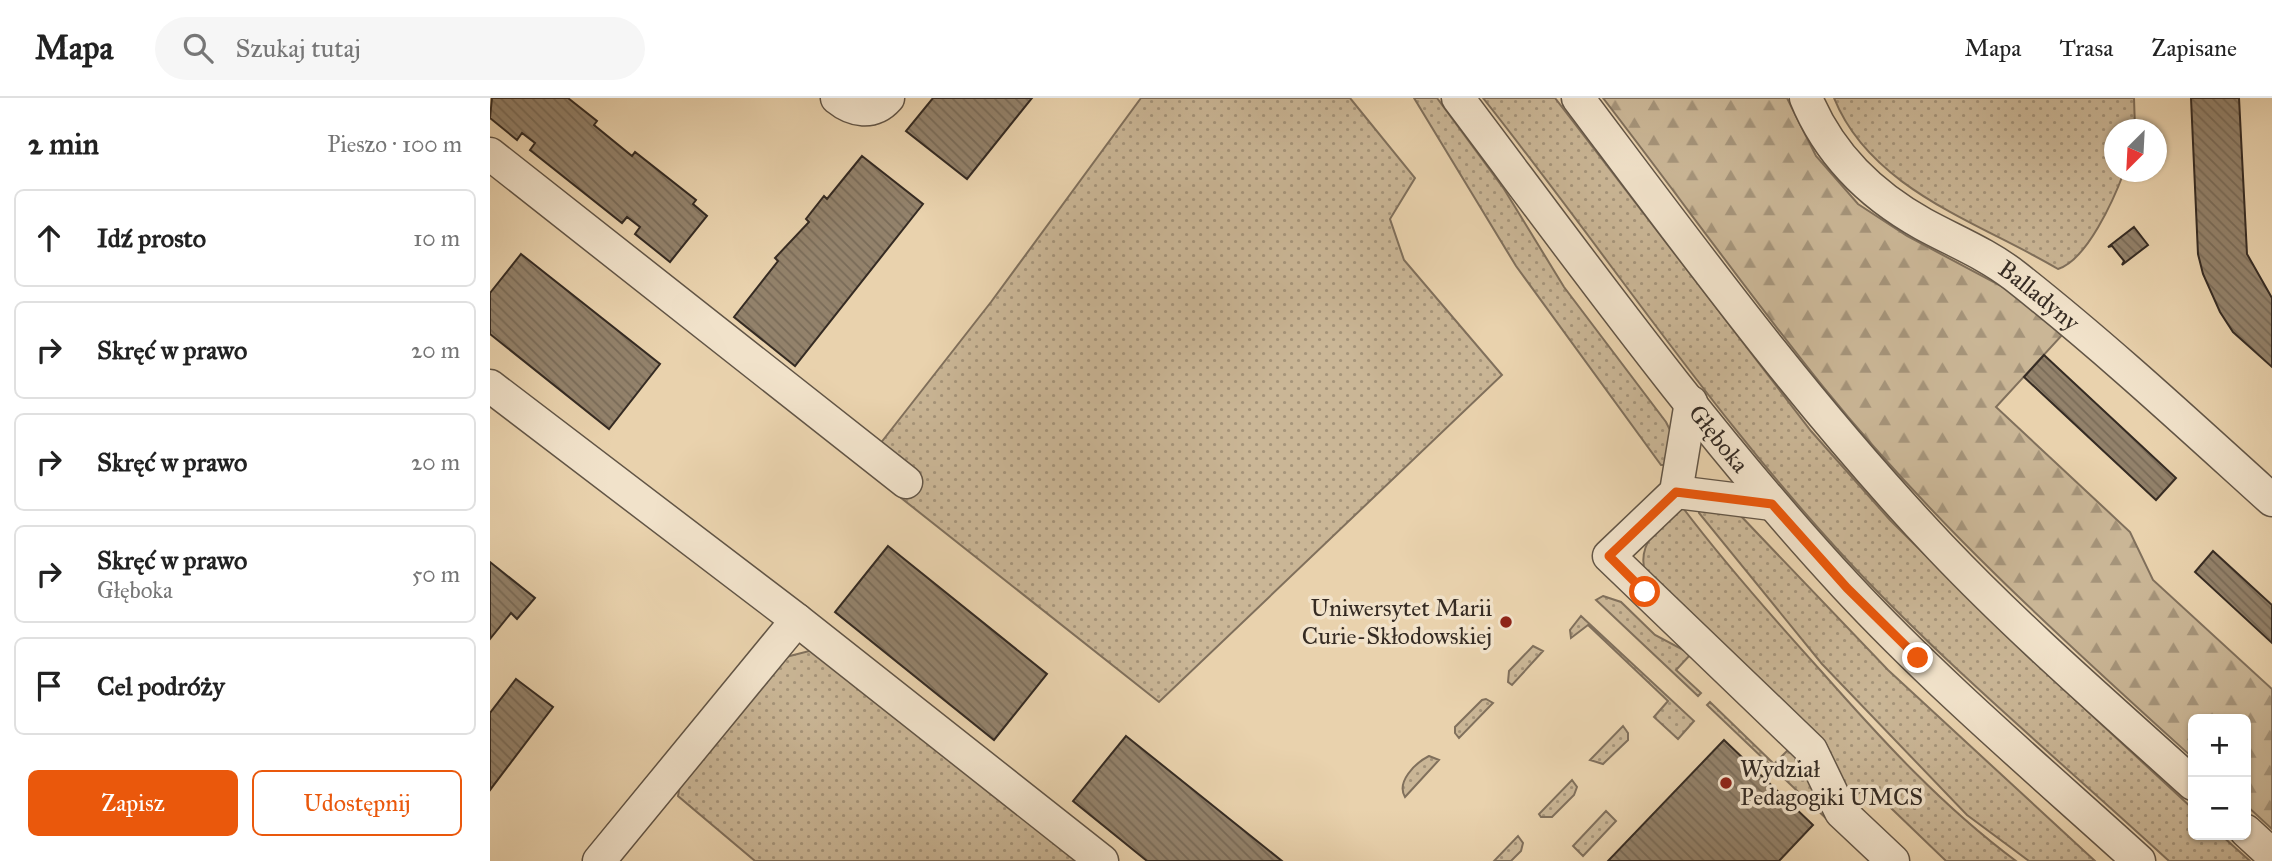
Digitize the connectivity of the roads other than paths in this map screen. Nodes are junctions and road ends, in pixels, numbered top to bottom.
1 (837, 98) edge
2 (888, 98) edge
3 (1458, 98) edge
4 (1578, 98) edge
5 (1806, 98) edge
6 (490, 154) edge
7 (490, 386) edge
8 (1691, 402) junction
9 (906, 482) dead end
10 (1676, 492) junction
11 (2272, 500) edge
12 (1772, 504) junction
13 (797, 620) junction
14 (2188, 779) edge
15 (2251, 836) edge
16 (2272, 855) edge
17 (599, 861) edge
18 (1102, 861) edge
19 (1893, 861) edge
20 (2139, 861) edge

1 - 2 street
3 - 8 street, Głęboka
4 - 14 street
5 - 11 street, Balladyny
6 - 9 street
7 - 13 street
8 - 10 street
8 - 12 street, Głęboka
10 - 12 street
10 - 19 street
12 - 20 street, Głęboka
13 - 17 street
13 - 18 street
15 - 16 street

